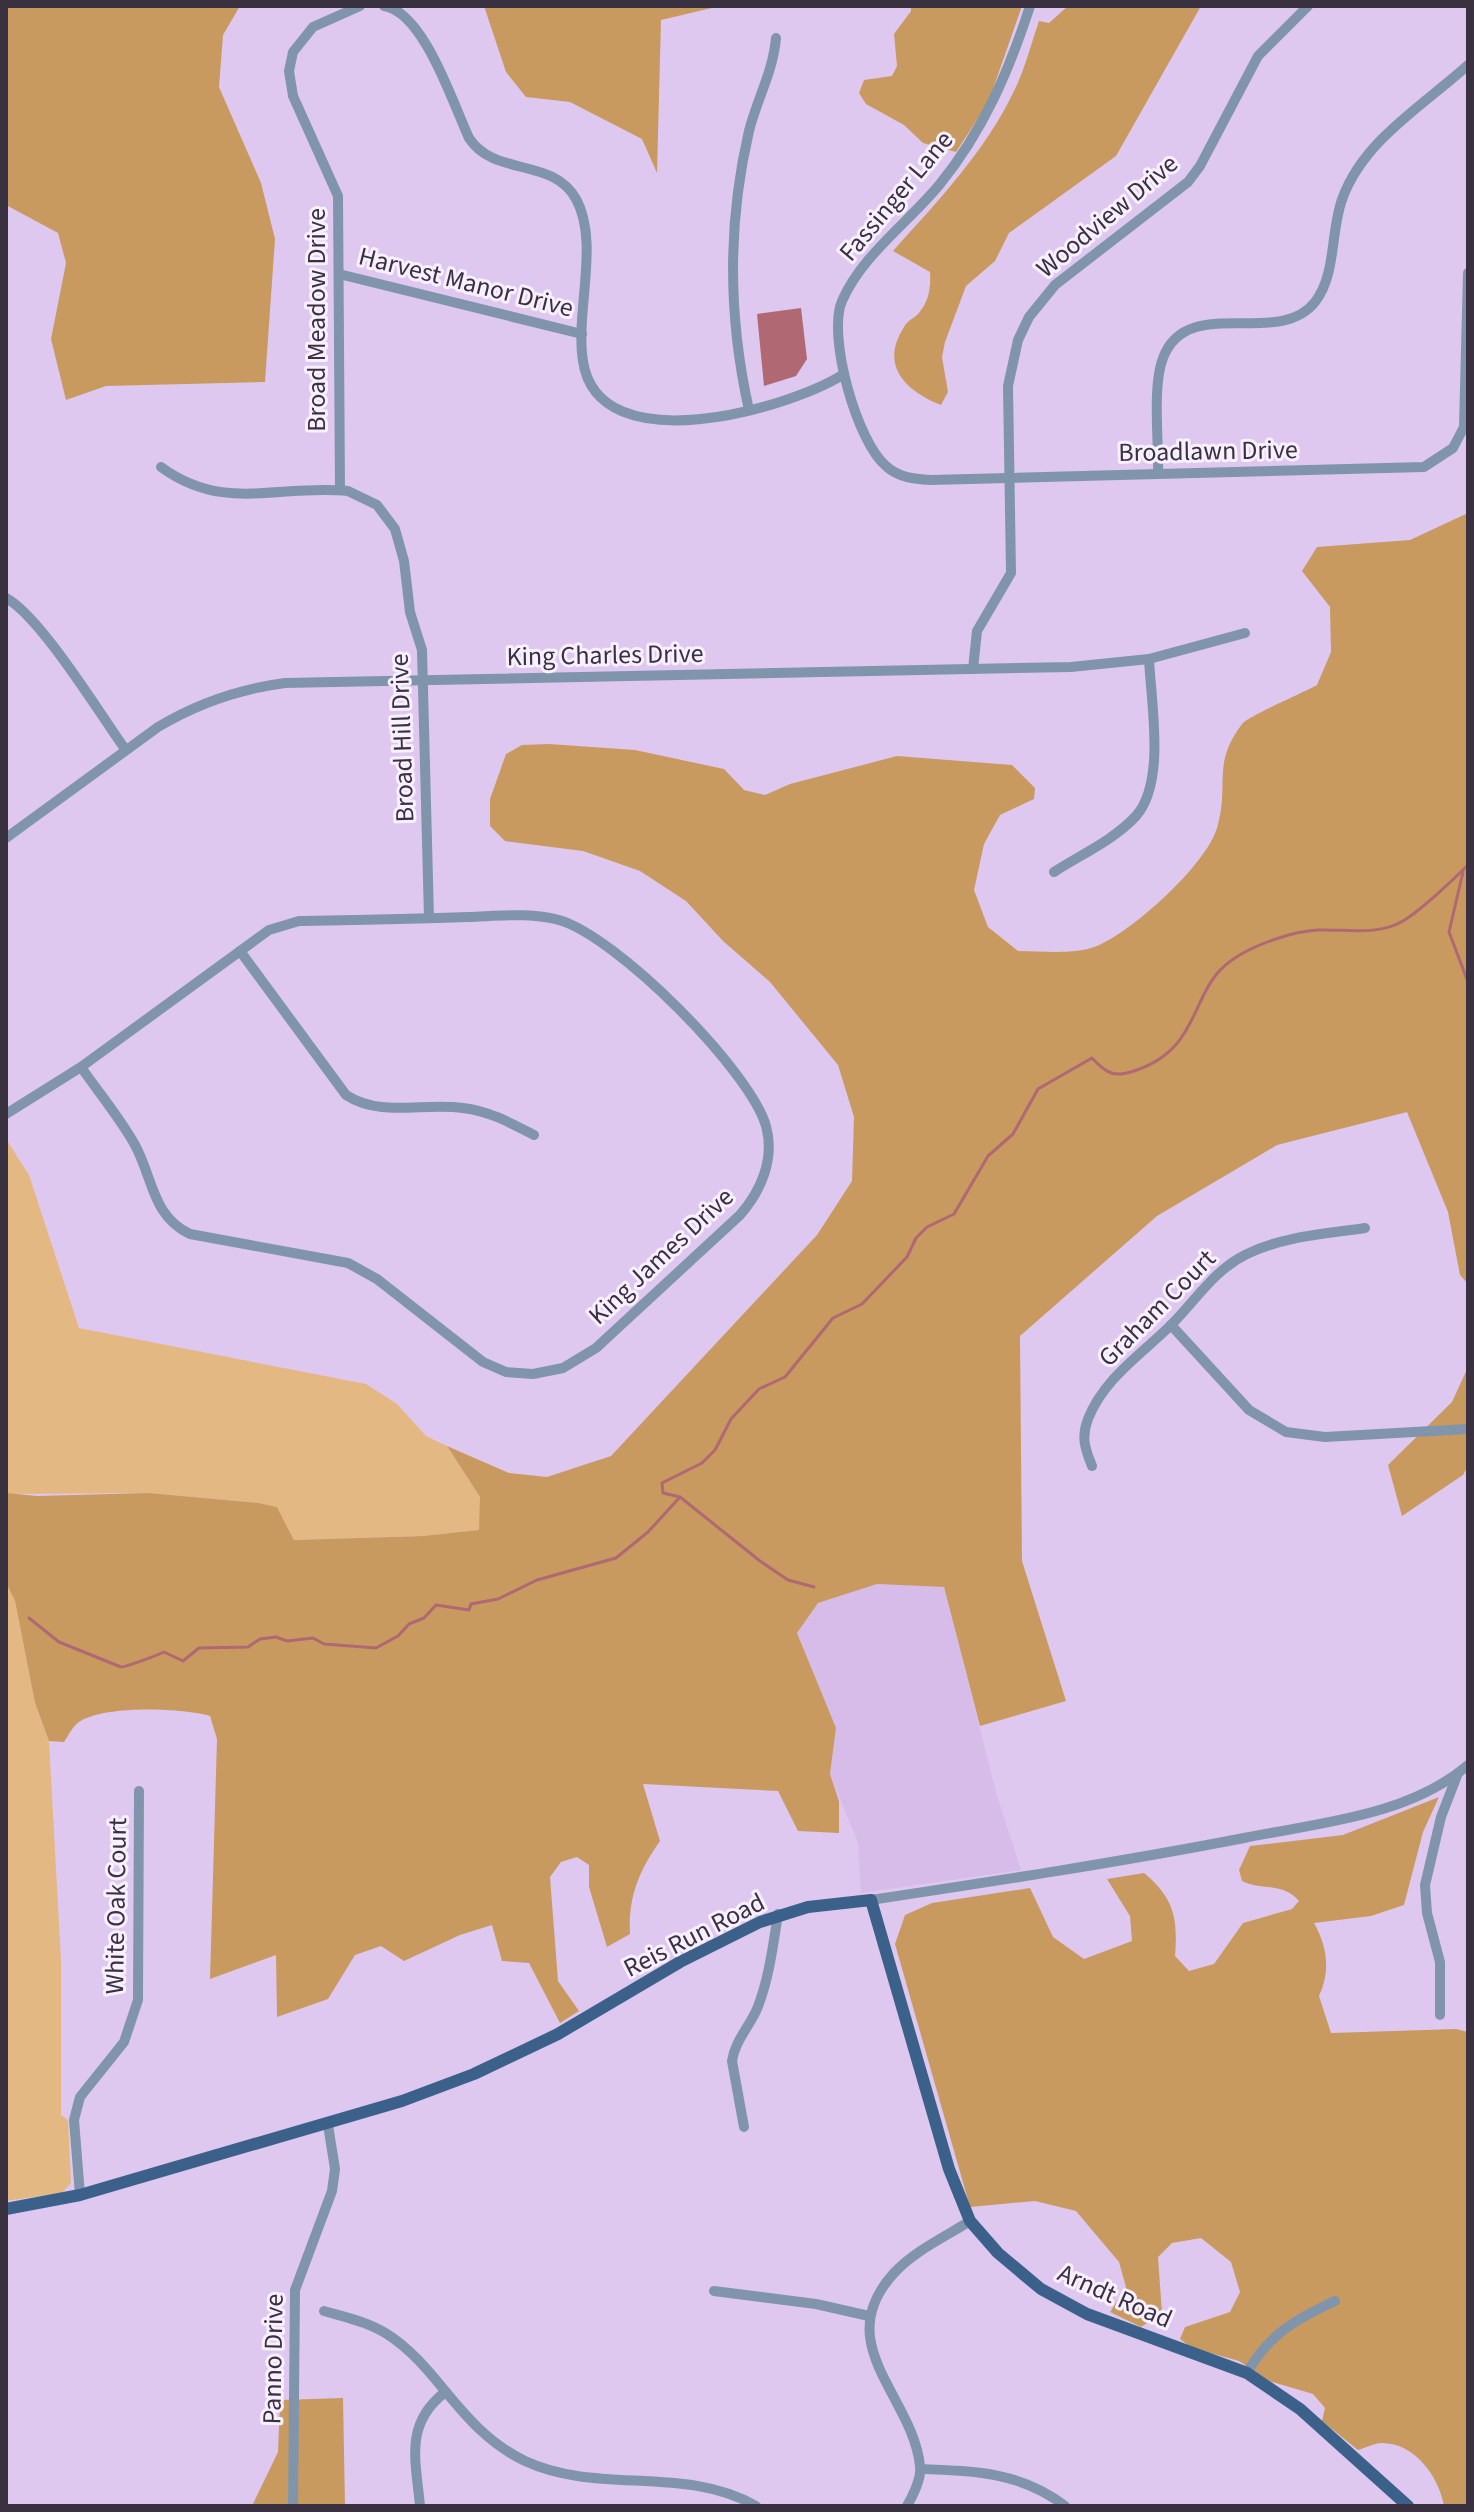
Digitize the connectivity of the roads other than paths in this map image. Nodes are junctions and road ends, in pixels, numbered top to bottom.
1 (360, 6) edge
2 (384, 6) edge
3 (1030, 6) edge
4 (1308, 6) edge
5 (776, 38) dead end
6 (1468, 65) edge
7 (1468, 273) edge
8 (339, 274) junction
9 (582, 334) junction
10 (844, 374) junction
11 (749, 410) junction
12 (161, 467) dead end
13 (1158, 473) junction
14 (1011, 478) junction
15 (340, 490) junction
16 (6, 598) edge
17 (1245, 633) dead end
18 (1149, 659) junction
19 (973, 669) junction
20 (425, 680) junction
21 (125, 749) junction
22 (6, 838) edge
23 (1054, 872) dead end
24 (429, 918) junction
25 (240, 951) junction
26 (81, 1067) junction
27 (6, 1114) edge
28 (534, 1135) dead end
29 (1365, 1228) dead end
30 (1171, 1325) junction
31 (1468, 1429) edge
32 (1092, 1466) dead end
33 (1468, 1765) edge
34 (1458, 1773) junction
35 (139, 1791) dead end
36 (871, 1900) junction
37 (778, 1914) junction
38 (1440, 2015) dead end
39 (328, 2125) junction
40 (744, 2127) dead end
41 (80, 2195) junction
42 (6, 2209) edge
43 (970, 2221) junction
44 (714, 2291) dead end
45 (1335, 2301) dead end
46 (324, 2311) dead end
47 (869, 2316) junction
48 (1247, 2373) junction
49 (444, 2393) junction
50 (921, 2469) junction
51 (293, 2506) edge
52 (420, 2506) edge
53 (756, 2506) edge
54 (907, 2506) edge
55 (1065, 2506) edge
56 (1408, 2506) edge

1 - 8 street, Broad Meadow Drive
2 - 9 street
3 - 10 street, Fassinger Lane
4 - 14 street, Woodview Drive
5 - 11 street
6 - 13 street
7 - 13 street, Broadlawn Drive
8 - 9 street, Harvest Manor Drive
8 - 15 street, Broad Meadow Drive
9 - 11 street
10 - 11 street
10 - 14 street, Broadlawn Drive
12 - 15 street, Broad Hill Drive
13 - 14 street, Broadlawn Drive
14 - 19 street, Woodview Drive
15 - 20 street, Broad Hill Drive
16 - 21 street
17 - 18 street, King Charles Drive
18 - 19 street, King Charles Drive
18 - 23 street
19 - 20 street, King Charles Drive
20 - 21 street, King Charles Drive
20 - 24 street, Broad Hill Drive
21 - 22 street, King Charles Drive
24 - 25 street, King James Drive
24 - 26 street, King James Drive
25 - 26 street, King James Drive
25 - 28 street
26 - 27 street, King James Drive
29 - 30 street, Graham Court
30 - 31 street
30 - 32 street, Graham Court
33 - 34 street, Reis Run Road
34 - 36 street, Reis Run Road
34 - 38 street
35 - 41 street, White Oak Court
36 - 37 main road, Reis Run Road
36 - 43 main road, Arndt Road
37 - 39 main road, Reis Run Road
37 - 40 street
39 - 41 main road, Reis Run Road
39 - 51 street, Panno Drive
41 - 42 main road, Reis Run Road
43 - 47 street
43 - 48 main road, Arndt Road
44 - 47 street
45 - 48 street
46 - 49 street
47 - 50 street
48 - 56 main road, Arndt Road
49 - 52 street
49 - 53 street
50 - 54 street
50 - 55 street

